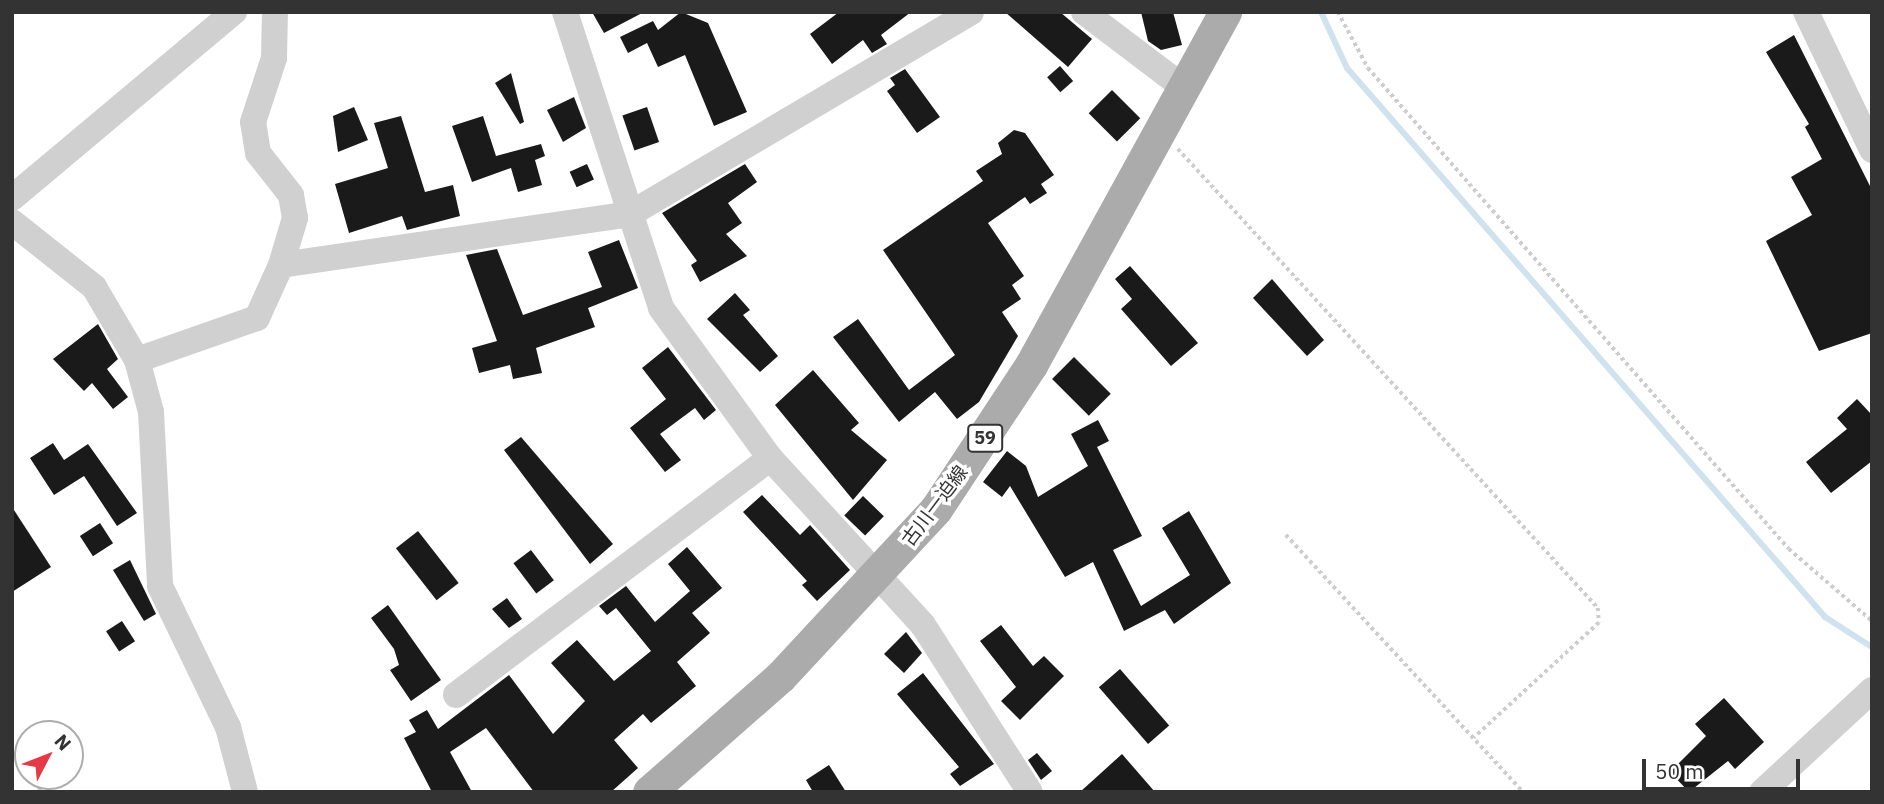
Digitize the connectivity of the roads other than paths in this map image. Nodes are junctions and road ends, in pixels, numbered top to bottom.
1 (234, 12) edge
2 (275, 12) edge
3 (565, 12) edge
4 (971, 12) edge
5 (1084, 12) edge
6 (1225, 12) edge
7 (1806, 12) edge
8 (1183, 87) junction
9 (1872, 150) edge
10 (12, 198) edge
11 (630, 214) junction
12 (12, 222) edge
13 (281, 265) junction
14 (137, 360) junction
15 (770, 458) junction
16 (879, 576) junction
17 (1872, 690) edge
18 (456, 695) dead end
19 (1763, 791) edge
20 (245, 792) edge
21 (649, 792) edge
22 (1030, 792) edge

1 - 10 street
2 - 13 street
3 - 11 street
4 - 11 street
5 - 8 street
6 - 8 main road, 古川一迫線 / 59
7 - 9 street
8 - 16 main road, 古川一迫線 / 59
11 - 13 street
11 - 15 street
12 - 14 street
13 - 14 street
14 - 20 street
15 - 16 street
15 - 18 street
16 - 21 main road, 古川一迫線 / 59
16 - 22 street
17 - 19 street

